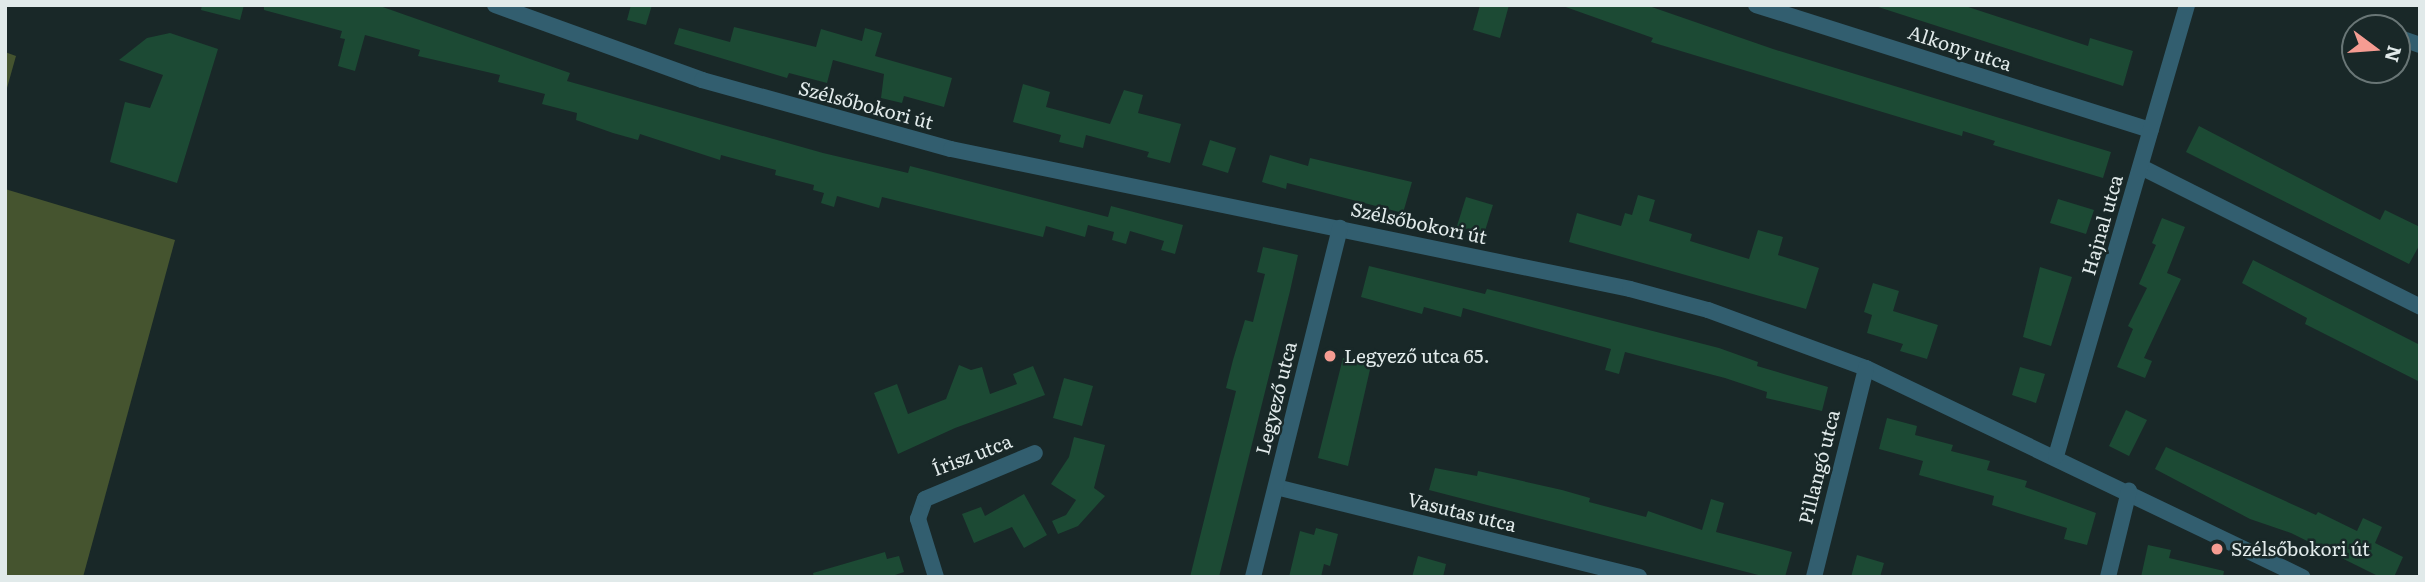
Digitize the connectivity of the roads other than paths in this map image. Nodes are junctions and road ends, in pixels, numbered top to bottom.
1 (495, 5) edge
2 (1756, 5) edge
3 (2187, 5) edge
4 (2151, 130) junction
5 (2141, 167) junction
6 (1340, 228) junction
7 (2420, 307) edge
8 (1866, 368) junction
9 (1035, 453) dead end
10 (2056, 456) junction
11 (1276, 487) junction
12 (2129, 491) junction
13 (936, 577) edge
14 (1253, 577) edge
15 (1639, 577) edge
16 (1814, 577) edge
17 (2108, 577) edge
18 (2302, 577) edge

1 - 6 street, Szélsőbokori út
2 - 4 street, Alkony utca
3 - 4 street, Hajnal utca
4 - 5 street, Hajnal utca
5 - 7 street
5 - 10 street, Hajnal utca
6 - 8 street, Szélsőbokori út
6 - 11 street, Legyező utca
8 - 10 street, Szélsőbokori út
8 - 16 street, Pillangó utca
9 - 13 street, Írisz utca
10 - 12 street, Szélsőbokori út
11 - 14 street, Legyező utca
11 - 15 street, Vasutas utca
12 - 17 street
12 - 18 street, Szélsőbokori út

